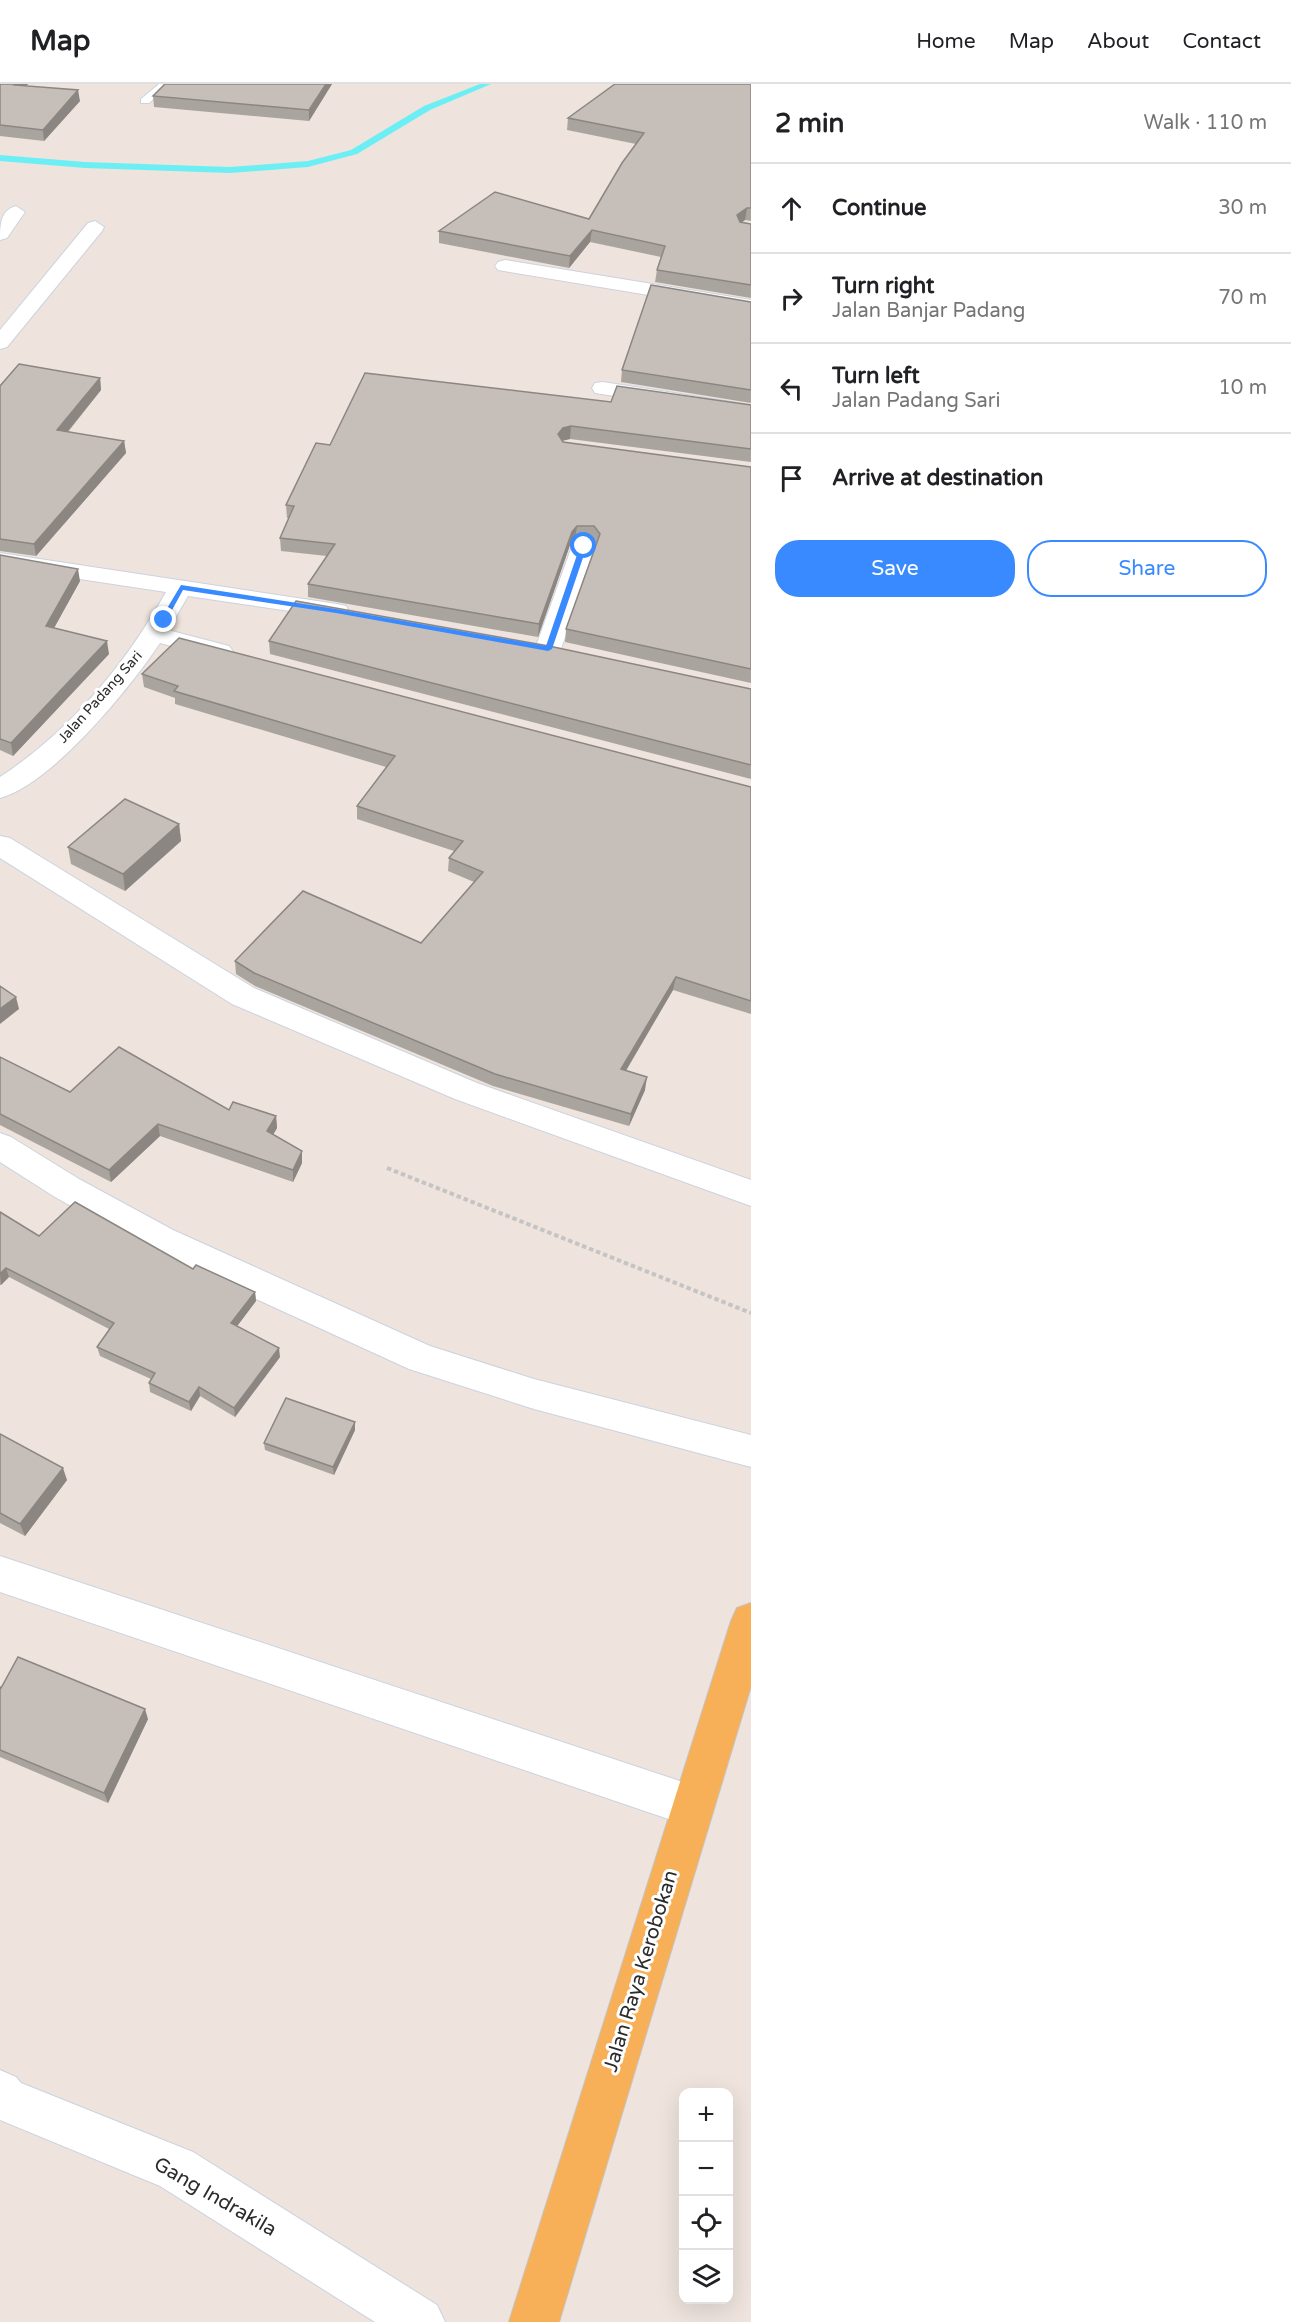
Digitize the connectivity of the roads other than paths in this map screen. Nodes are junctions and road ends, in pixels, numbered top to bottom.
1 (166, 84) edge
2 (145, 101) dead end
3 (16, 212) dead end
4 (95, 227) dead end
5 (0, 234) edge
6 (505, 266) dead end
7 (751, 306) edge
8 (0, 343) edge
9 (603, 388) dead end
10 (751, 411) edge
11 (584, 546) edge
12 (0, 560) edge
13 (181, 587) junction
14 (360, 615) edge
15 (160, 636) dead end
16 (548, 649) edge
17 (242, 657) edge
18 (0, 789) edge
19 (0, 845) edge
20 (0, 1146) edge
21 (751, 1193) edge
22 (751, 1451) edge
23 (0, 1574) edge
24 (751, 1621) edge
25 (692, 1806) junction
26 (0, 2093) edge
27 (420, 2322) edge
28 (534, 2322) edge

1 - 2 lane
3 - 5 street
4 - 8 street
6 - 7 street
9 - 10 street
11 - 16 street
12 - 13 street
13 - 14 street
13 - 18 street, Jalan Padang Sari
15 - 17 street
19 - 21 street
20 - 22 street
23 - 25 street
24 - 25 main road, Jalan Raya Kerobokan
25 - 28 main road, Jalan Raya Kerobokan
26 - 27 street, Gang Indrakila

